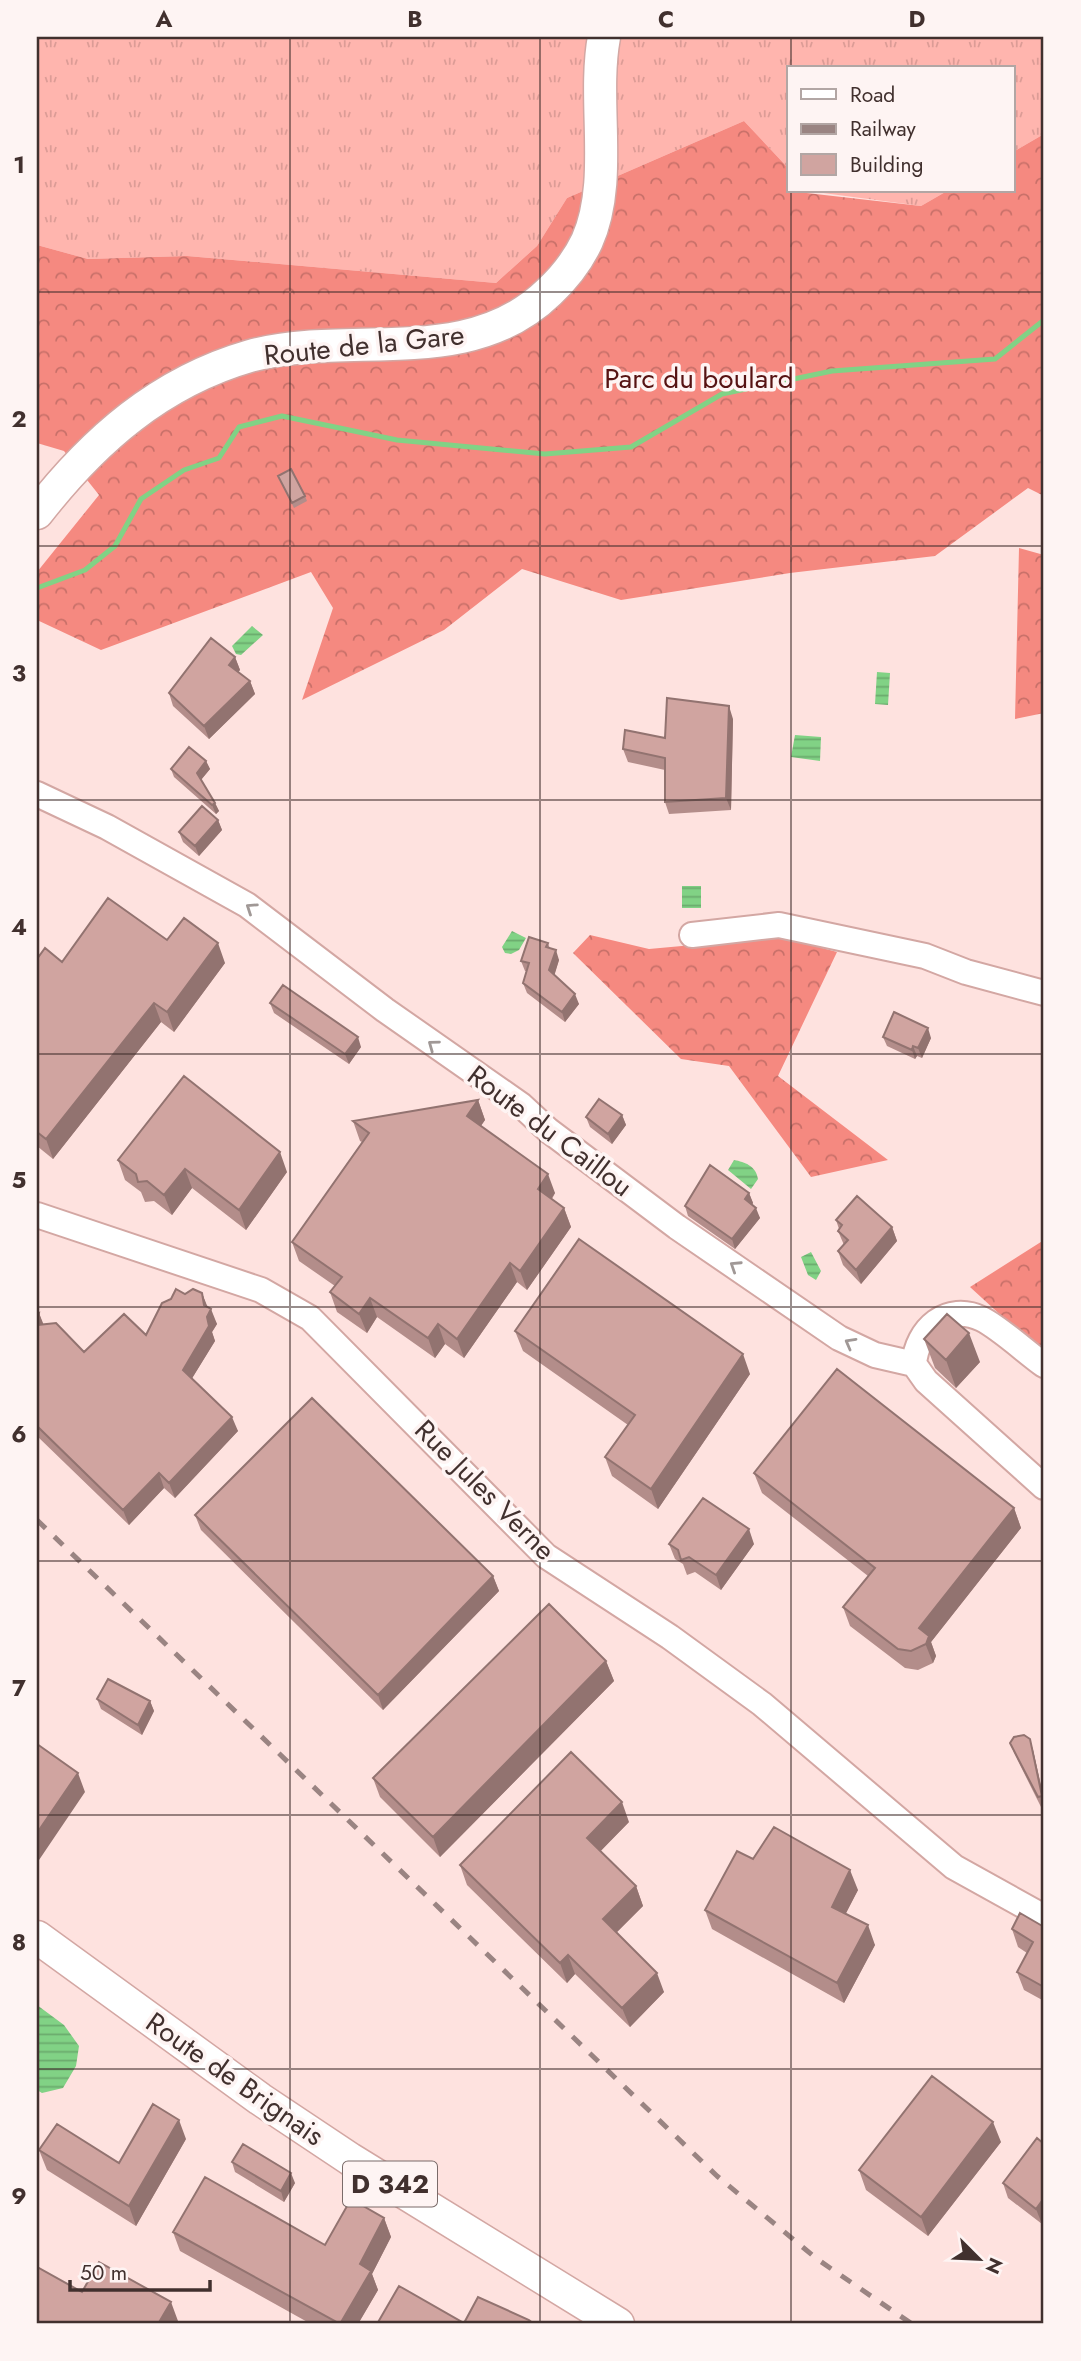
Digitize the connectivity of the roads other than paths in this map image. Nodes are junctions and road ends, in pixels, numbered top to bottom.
1 (604, 37) edge
2 (37, 513) edge
3 (37, 794) edge
4 (692, 935) dead end
5 (1044, 992) edge
6 (37, 1215) edge
7 (914, 1364) junction
8 (1044, 1365) edge
9 (1044, 1488) edge
10 (1044, 1917) edge
11 (37, 1937) edge
12 (37, 1962) edge
13 (582, 2324) edge
14 (618, 2324) edge

1 - 2 main road, Route de la Gare
7 -> 3 street, Route du Caillou
4 - 5 street
6 - 10 street, Rue Jules Verne
7 - 8 street
7 - 9 street
11 - 14 main road, Route de Brignais / D 342
12 - 13 main road, Route de Brignais / D 342

